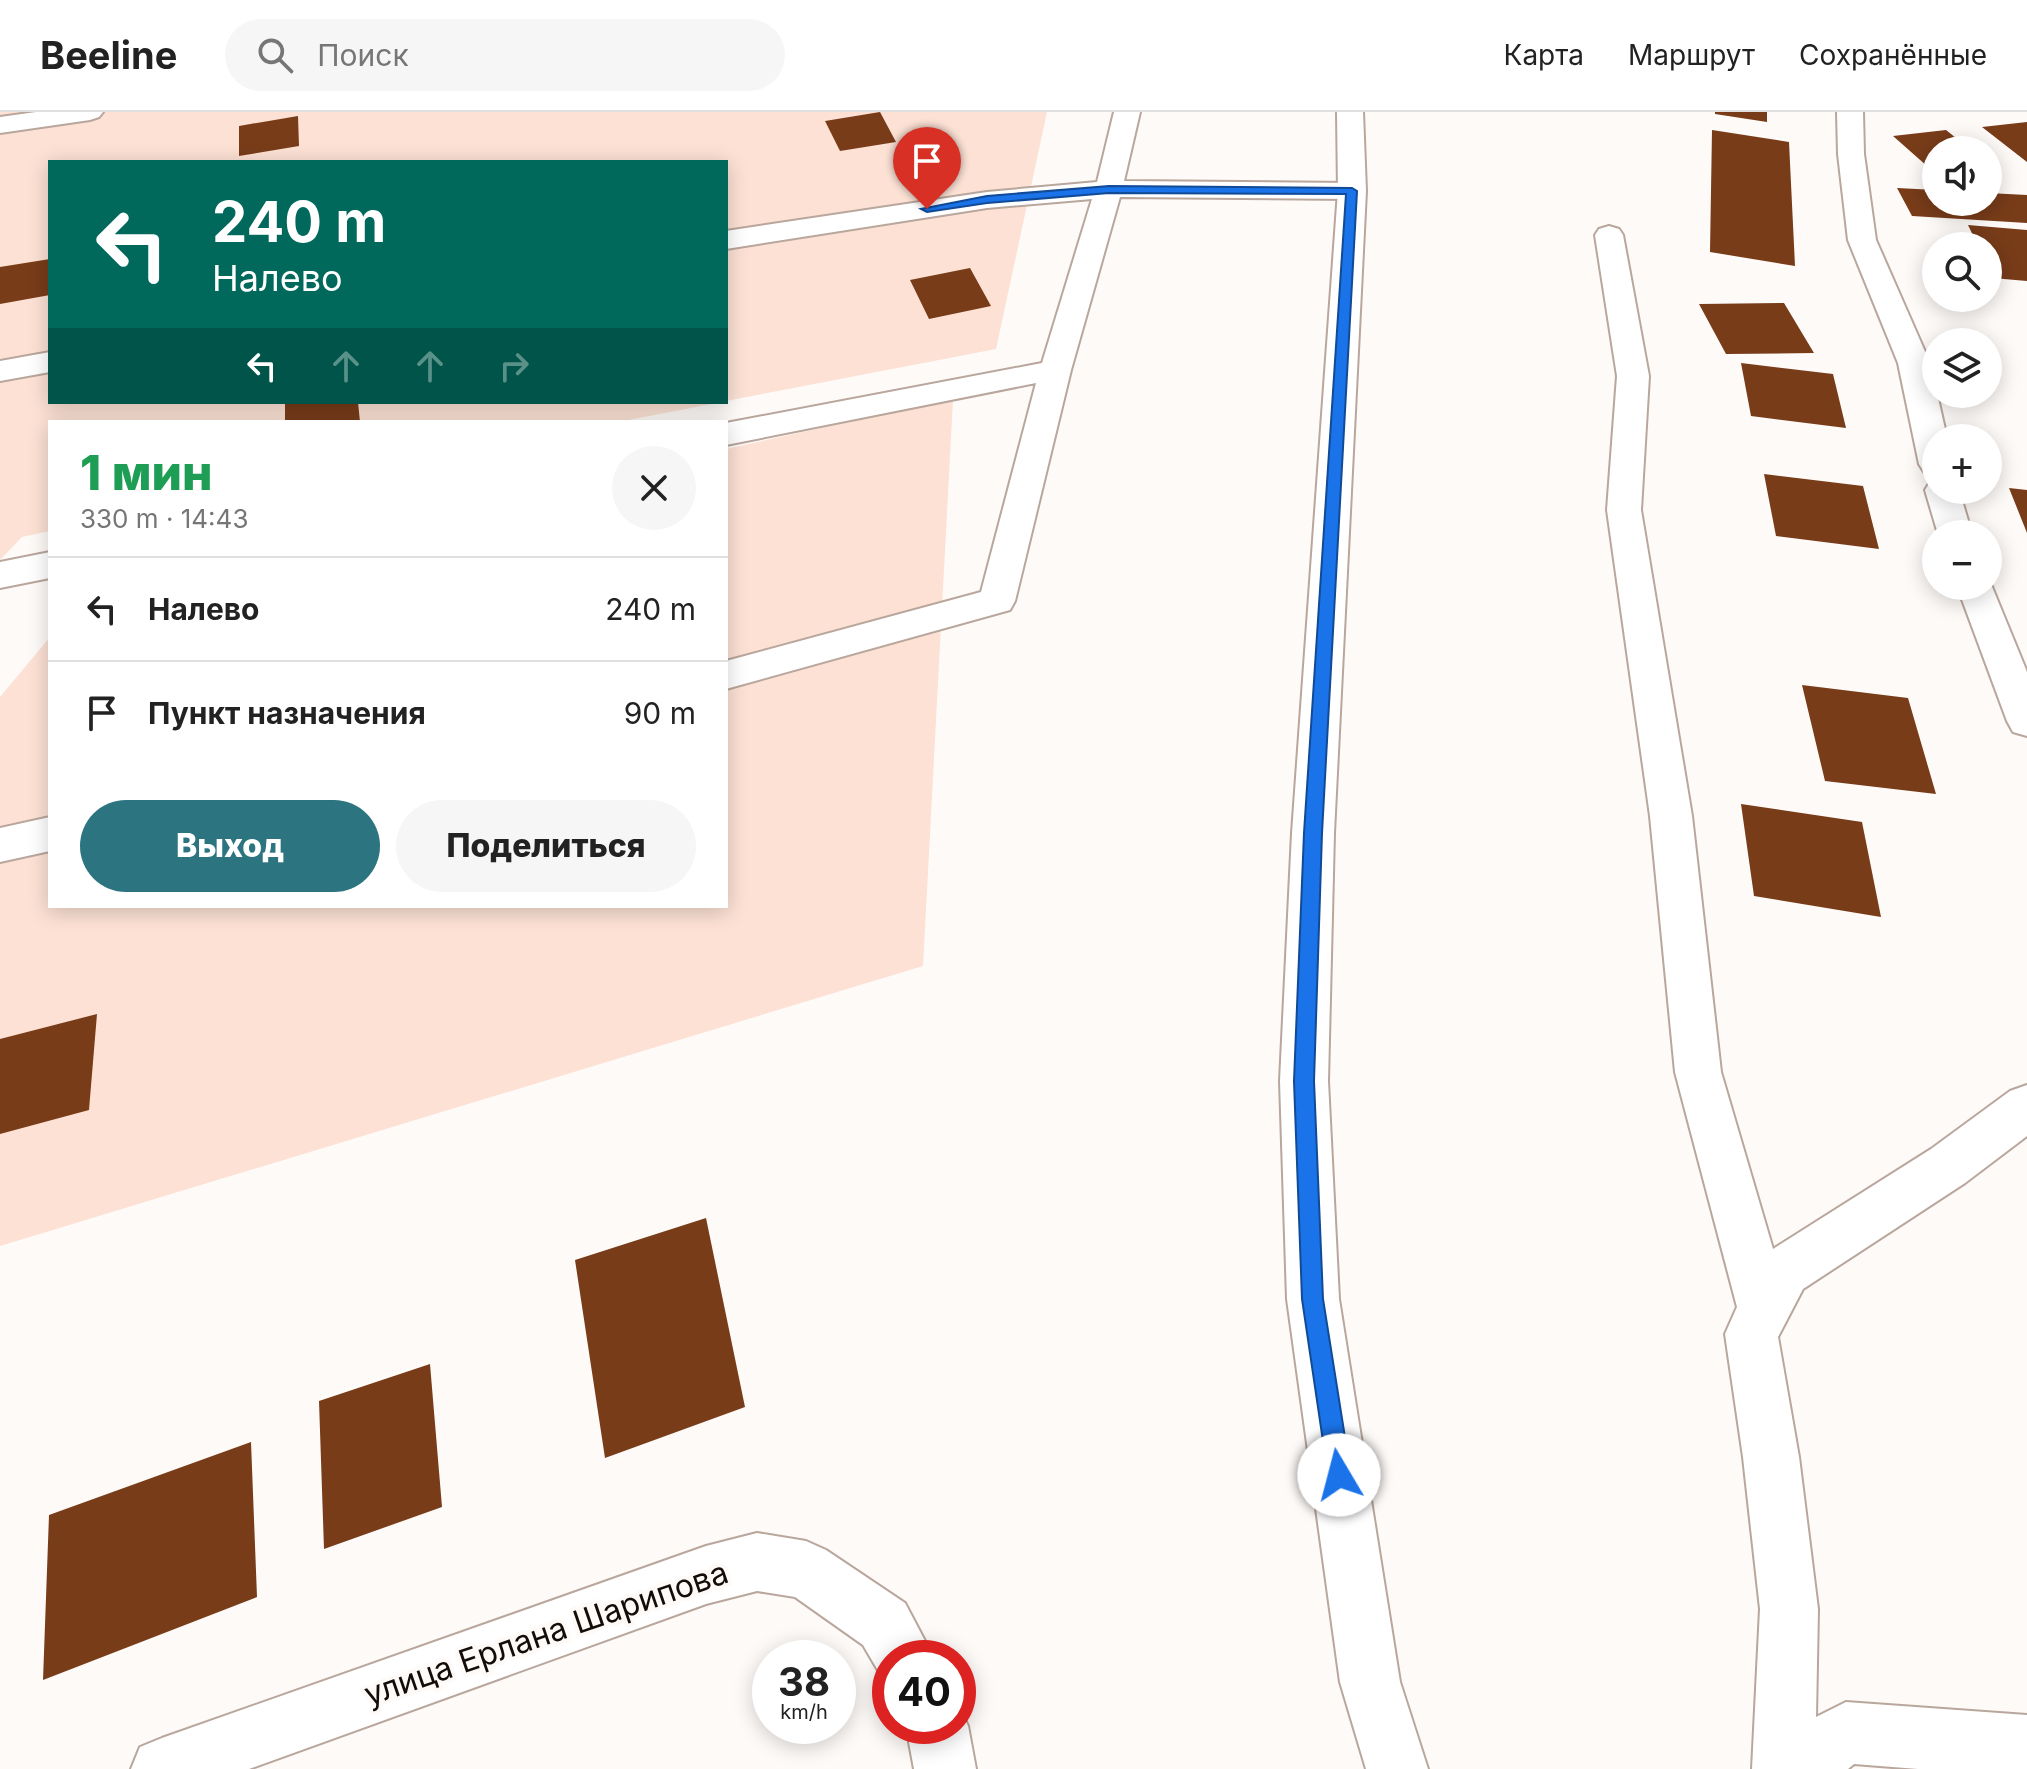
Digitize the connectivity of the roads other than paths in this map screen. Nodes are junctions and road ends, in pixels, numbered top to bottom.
1 (90, 112) edge
2 (1127, 112) edge
3 (1350, 112) edge
4 (1850, 112) edge
5 (0, 125) edge
6 (1109, 189) junction
7 (1352, 191) junction
8 (1609, 235) dead end
9 (728, 240) edge
10 (48, 362) edge
11 (1055, 370) junction
12 (0, 371) edge
13 (1927, 424) edge
14 (728, 434) edge
15 (48, 565) edge
16 (0, 575) edge
17 (1980, 600) edge
18 (728, 674) edge
19 (2027, 721) edge
20 (48, 834) edge
21 (0, 845) edge
22 (2027, 1107) edge
23 (1764, 1310) junction
24 (893, 1640) edge
25 (940, 1744) edge
26 (2025, 1748) edge
27 (162, 1769) edge
28 (945, 1769) edge
29 (1397, 1769) edge
30 (1783, 1769) edge
31 (1795, 1769) edge

1 - 5 street
2 - 6 street
3 - 7 street
4 - 13 street
6 - 7 street
6 - 9 street
6 - 11 street
7 - 29 street
8 - 23 street
10 - 12 street
11 - 14 street
11 - 18 street
15 - 16 street
17 - 19 street
20 - 21 street
22 - 23 street
23 - 30 street
24 - 27 street, улица Ерлана Шарипова
25 - 28 street
26 - 31 street

